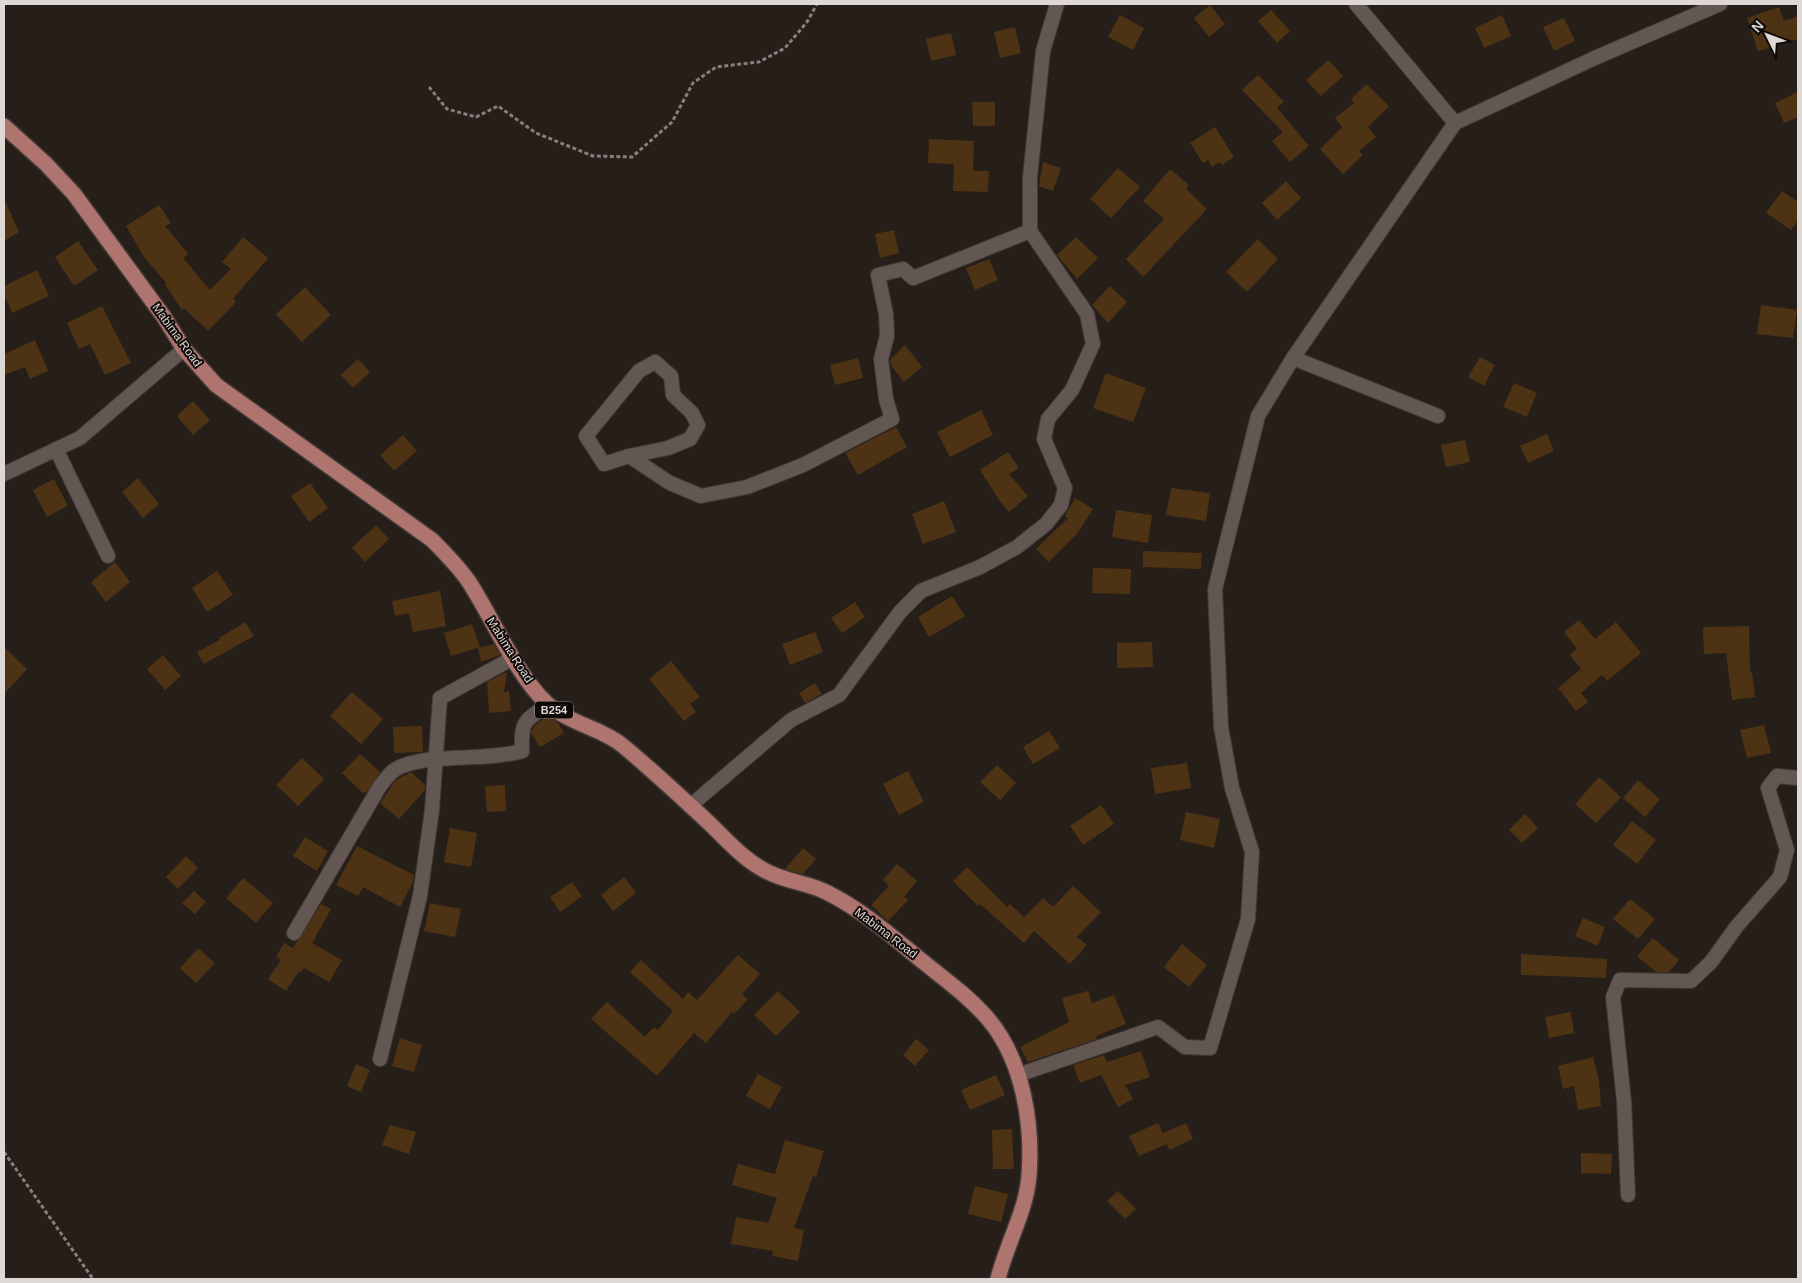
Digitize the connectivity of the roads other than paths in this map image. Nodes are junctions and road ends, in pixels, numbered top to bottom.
1 (1056, 4) edge
2 (1356, 4) edge
3 (1720, 4) edge
4 (1455, 123) junction
5 (4, 126) edge
6 (1030, 231) junction
7 (184, 349) junction
8 (1293, 358) junction
9 (1438, 416) dead end
10 (56, 449) junction
11 (629, 456) junction
12 (4, 474) edge
13 (108, 556) dead end
14 (513, 658) junction
15 (549, 705) junction
16 (436, 760) junction
17 (1798, 778) edge
18 (690, 806) junction
19 (294, 933) dead end
20 (380, 1059) dead end
21 (1018, 1075) junction
22 (1628, 1195) dead end
23 (998, 1279) edge

1 - 6 street
2 - 4 street
3 - 4 street
4 - 8 street
5 - 7 main road, Mabima Road / B254
6 - 11 street
6 - 18 street
7 - 10 street
7 - 14 main road, Mabima Road / B254
8 - 9 street
8 - 21 street
10 - 12 street
10 - 13 street
11 - 11 street
14 - 15 main road, Mabima Road / B254
14 - 16 street
15 - 16 street
15 - 18 main road, Mabima Road / B254
16 - 19 street
16 - 20 street
17 - 22 street
18 - 21 main road, Mabima Road / B254
21 - 23 main road, Mabima Road / B254

